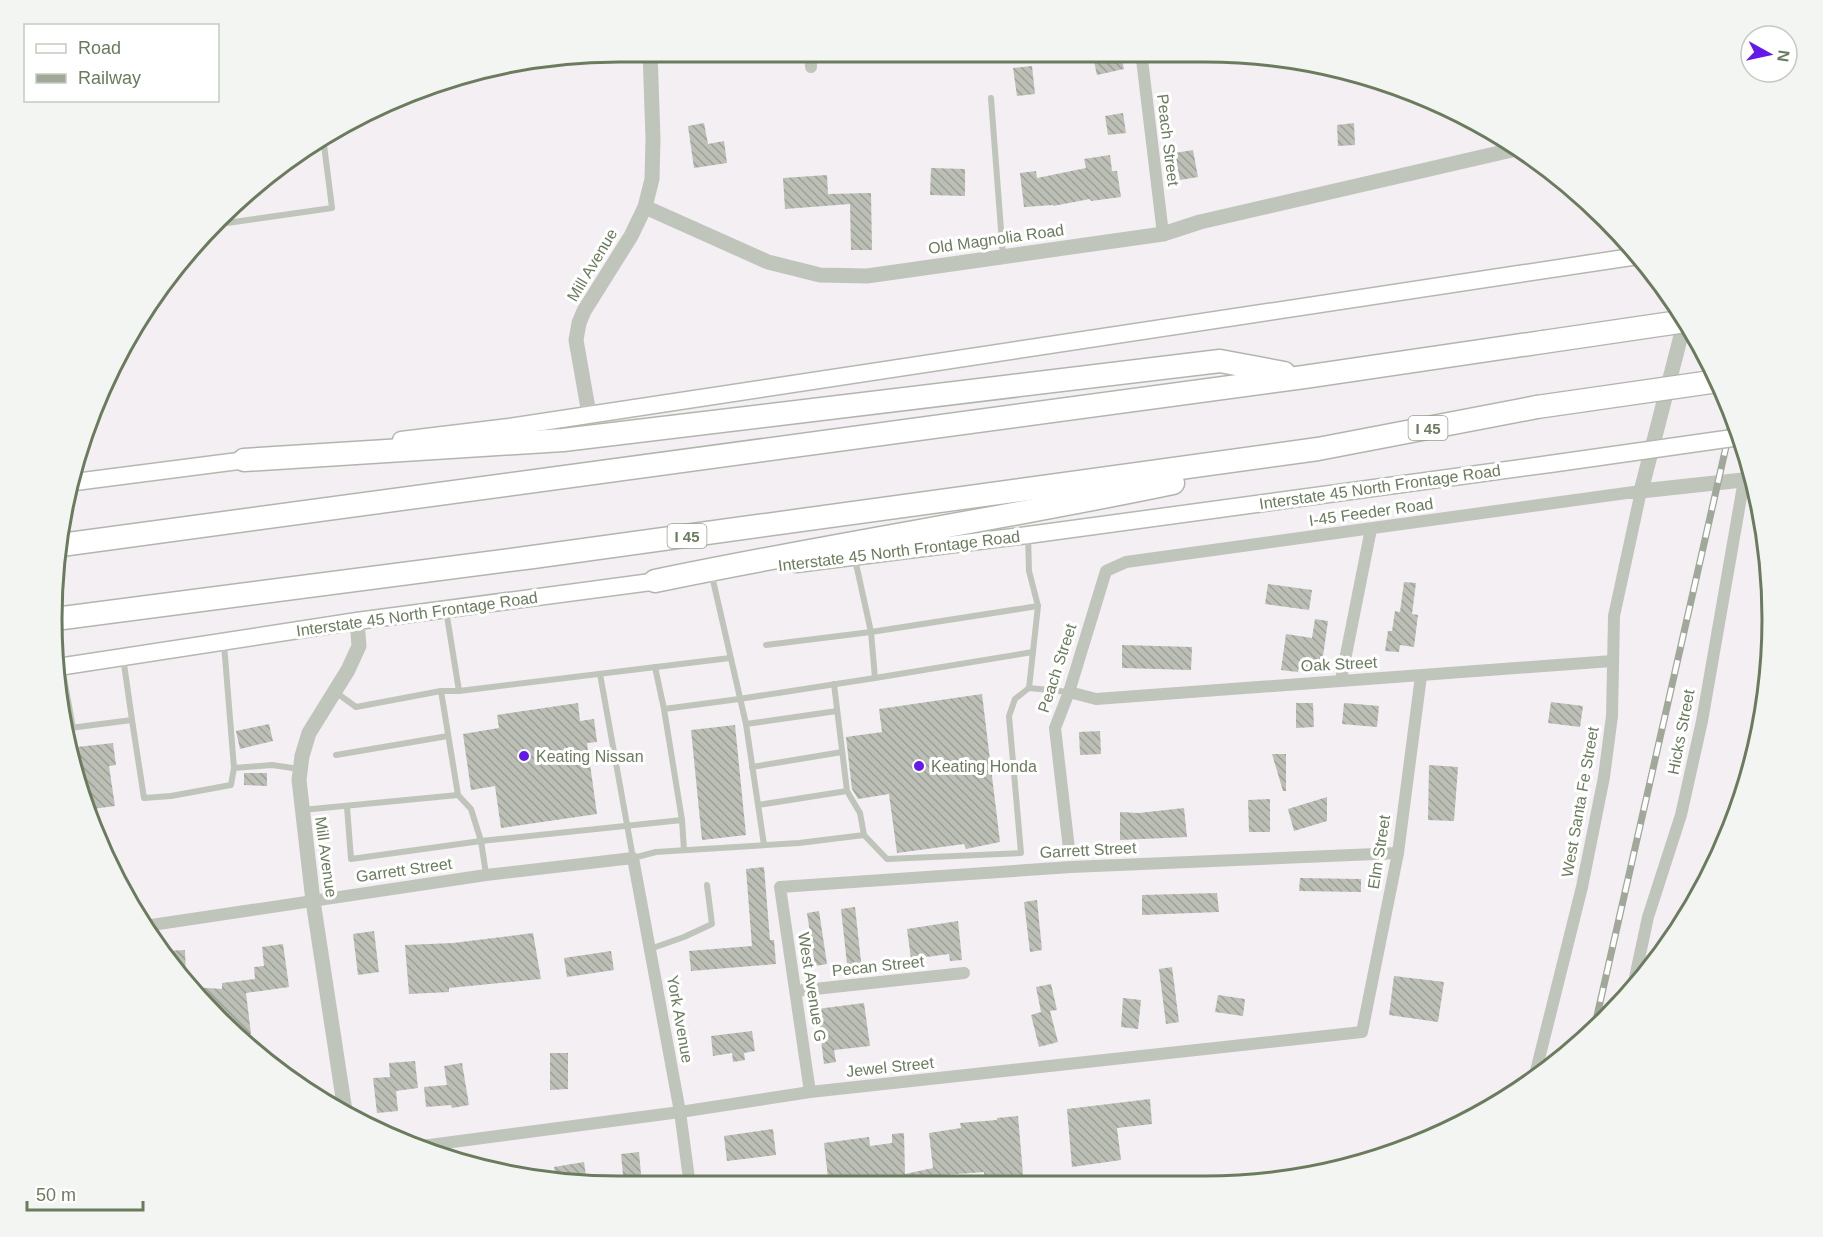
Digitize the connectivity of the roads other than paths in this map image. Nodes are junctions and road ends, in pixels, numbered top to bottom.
1 (650, 62) edge
2 (811, 62) edge
3 (1142, 62) edge
4 (811, 67) dead end
5 (991, 98) dead end
6 (324, 146) edge
7 (1508, 151) edge
8 (645, 207) junction
9 (227, 223) edge
10 (1163, 234) junction
11 (1003, 256) junction
12 (1628, 257) edge
13 (1676, 321) edge
14 (1682, 332) edge
15 (1304, 377) junction
16 (1709, 382) edge
17 (589, 414) junction
18 (1732, 438) edge
19 (1318, 449) junction
20 (244, 460) junction
21 (1744, 479) edge
22 (78, 482) edge
23 (1746, 488) edge
24 (1641, 491) junction
25 (1371, 529) junction
26 (1028, 535) junction
27 (66, 544) edge
28 (854, 556) junction
29 (1106, 571) joint
30 (712, 576) junction
31 (655, 581) junction
32 (1038, 606) junction
33 (446, 609) junction
34 (62, 619) edge
35 (357, 621) junction
36 (871, 632) junction
37 (223, 641) junction
38 (766, 645) dead end
39 (1033, 652) junction
40 (123, 657) junction
41 (730, 658) junction
42 (1612, 661) junction
43 (64, 665) edge
44 (655, 667) junction
45 (600, 674) junction
46 (1421, 676) junction
47 (875, 678) junction
48 (1341, 680) junction
49 (834, 684) junction
50 (1029, 688) junction
51 (334, 691) junction
52 (441, 691) junction
53 (459, 691) junction
54 (1069, 692) junction
55 (739, 699) junction
56 (69, 709) edge
57 (664, 709) junction
58 (837, 711) junction
59 (132, 720) junction
60 (746, 724) junction
61 (73, 728) joint
62 (448, 736) junction
63 (842, 752) junction
64 (336, 755) dead end
65 (752, 767) junction
66 (234, 768) junction
67 (300, 769) junction
68 (847, 791) junction
69 (458, 795) junction
70 (758, 805) junction
71 (347, 807) junction
72 (302, 810) junction
73 (682, 820) junction
74 (628, 826) junction
75 (864, 835) junction
76 (481, 841) junction
77 (764, 845) junction
78 (1069, 849) dead end
79 (684, 850) junction
80 (1398, 852) junction
81 (633, 858) junction
82 (486, 875) junction
83 (708, 885) dead end
84 (780, 887) joint
85 (314, 901) junction
86 (153, 925) edge
87 (650, 949) junction
88 (1637, 969) edge
89 (964, 973) dead end
90 (796, 992) junction
91 (1362, 1032) joint
92 (1538, 1065) edge
93 (810, 1092) junction
94 (344, 1103) edge
95 (680, 1112) junction
96 (435, 1144) edge
97 (689, 1176) edge

1 - 8 street
2 - 4 street
3 - 10 street, Peach Street
5 - 11 lane
6 - 9 lane
7 - 10 street, Old Magnolia Road
8 - 11 street, Old Magnolia Road
8 - 17 street, Mill Avenue
10 - 11 street, Old Magnolia Road
12 - 17 main road
13 - 15 highway, bridge
14 - 24 street
15 - 20 highway
15 - 27 highway
16 - 19 highway, I 45, bridge
17 - 20 main road
18 - 26 main road, Interstate 45 North Frontage Road, bridge
19 - 31 highway
19 - 34 highway, I 45
20 - 22 main road
21 - 24 street
23 - 88 street, Hicks Street
24 - 25 street, I-45 Feeder Road
24 - 42 street, West Santa Fe Street
25 - 29 street, I-45 Feeder Road
25 - 48 street
26 - 28 main road, Interstate 45 North Frontage Road
26 - 32 lane
28 - 30 main road, Interstate 45 North Frontage Road
28 - 36 lane
29 - 54 street, Peach Street
30 - 31 main road, Interstate 45 North Frontage Road
30 - 41 lane
31 - 33 main road, Interstate 45 North Frontage Road
32 - 36 lane
32 - 39 lane
33 - 35 main road, Interstate 45 North Frontage Road
33 - 53 lane
35 - 37 main road, Interstate 45 North Frontage Road
35 - 51 street, Mill Avenue
36 - 38 lane
36 - 47 lane
37 - 40 main road, Interstate 45 North Frontage Road
37 - 66 lane
39 - 47 lane
39 - 50 lane
40 - 43 main road, Interstate 45 North Frontage Road
40 - 59 lane
41 - 44 lane
41 - 55 lane
42 - 46 street, Oak Street
42 - 92 street, West Santa Fe Street
44 - 45 lane
44 - 57 lane
45 - 53 lane
45 - 74 lane
46 - 48 street, Oak Street
46 - 80 street, Elm Street
47 - 49 lane
48 - 54 street, Oak Street
49 - 55 lane
49 - 58 lane
50 - 54 lane
50 - 75 lane
51 - 52 lane
51 - 67 street, Mill Avenue
52 - 53 lane
52 - 62 lane
54 - 78 street, Peach Street
55 - 57 lane
55 - 60 lane
56 - 61 lane
57 - 73 lane
58 - 60 lane
58 - 63 lane
59 - 61 lane
59 - 66 lane
60 - 65 lane
62 - 64 lane
62 - 69 lane
63 - 65 lane
63 - 68 lane
65 - 70 lane
66 - 67 lane
67 - 72 street, Mill Avenue
68 - 70 lane
68 - 75 lane
69 - 71 lane
69 - 76 lane
70 - 77 lane
71 - 72 lane
71 - 76 lane
72 - 85 street, Mill Avenue
73 - 74 lane
73 - 79 lane
74 - 76 lane
74 - 81 lane
75 - 77 lane
76 - 82 lane
77 - 79 lane
79 - 81 lane
80 - 84 street, Garrett Street
80 - 91 street, Elm Street
81 - 82 street, Garrett Street
81 - 87 street, York Avenue
82 - 85 street, Garrett Street
83 - 87 lane
84 - 90 street, West Avenue G
85 - 86 street, Garrett Street
85 - 94 street, Mill Avenue
87 - 95 street, York Avenue
89 - 90 street, Pecan Street
90 - 93 street, West Avenue G
91 - 93 street, Jewel Street
93 - 95 street, Jewel Street
95 - 96 street, Jewel Street
95 - 97 street, York Avenue

